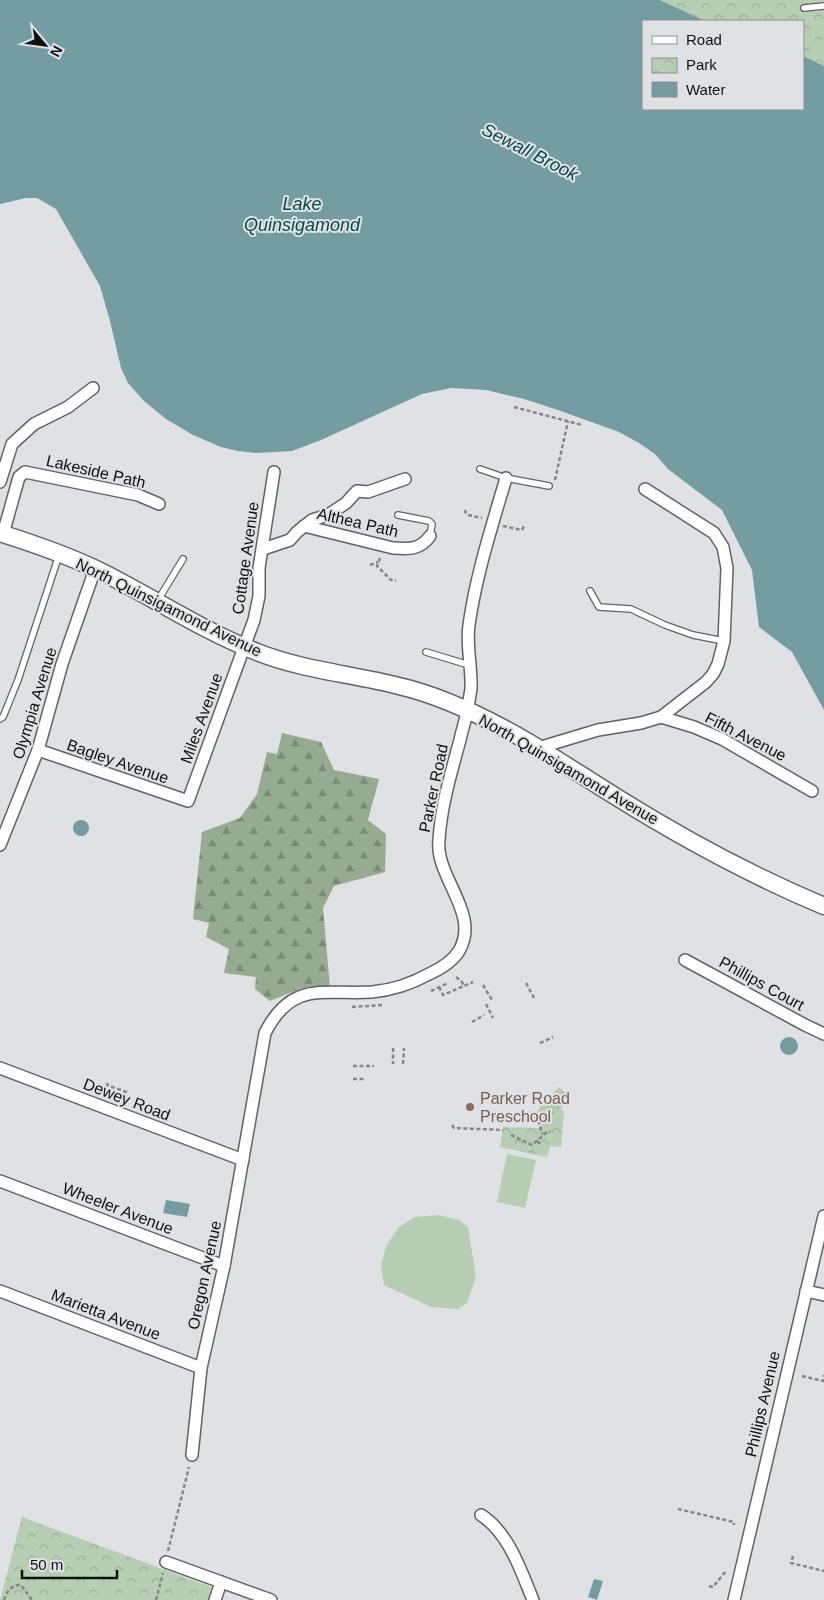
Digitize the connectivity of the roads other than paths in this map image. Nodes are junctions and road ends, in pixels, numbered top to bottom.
1 (824, 6) edge
2 (804, 8) dead end
3 (93, 388) dead end
4 (480, 469) dead end
5 (274, 472) dead end
6 (506, 478) junction
7 (404, 479) dead end
8 (0, 482) edge
9 (549, 486) road end
10 (645, 489) dead end
11 (159, 504) dead end
12 (5, 509) edge
13 (398, 515) dead end
14 (304, 526) junction
15 (2, 534) edge
16 (430, 536) joint
17 (263, 549) junction
18 (59, 554) junction
19 (183, 559) dead end
20 (95, 569) junction
21 (590, 591) dead end
22 (156, 602) junction
23 (724, 641) junction
24 (244, 647) junction
25 (426, 652) dead end
26 (469, 664) junction
27 (467, 711) junction
28 (661, 717) junction
29 (0, 719) edge
30 (538, 748) junction
31 (38, 750) junction
32 (812, 791) dead end
33 (188, 801) joint
34 (0, 845) edge
35 (824, 906) edge
36 (685, 960) dead end
37 (287, 1002) joint
38 (824, 1034) edge
39 (0, 1068) edge
40 (243, 1160) junction
41 (0, 1181) edge
42 (824, 1216) edge
43 (224, 1266) junction
44 (806, 1291) junction
45 (0, 1292) edge
46 (824, 1295) edge
47 (201, 1368) junction
48 (192, 1455) road end
49 (481, 1515) dead end
50 (166, 1562) road end
51 (222, 1582) junction
52 (215, 1600) edge
53 (271, 1600) edge
54 (533, 1600) edge
55 (734, 1600) edge

1 - 2 lane
3 - 8 street
4 - 6 lane
5 - 17 street, Cottage Avenue
6 - 9 lane
6 - 26 street, Parker Road
7 - 14 street
10 - 23 street
11 - 12 street, Lakeside Path
12 - 15 street
13 - 16 lane
14 - 16 street, Althea Path
14 - 17 street
15 - 18 main road, North Quinsigamond Avenue
17 - 24 street, Cottage Avenue
18 - 20 main road, North Quinsigamond Avenue
18 - 29 lane
19 - 22 lane
20 - 22 main road, North Quinsigamond Avenue
20 - 31 street, Olympia Avenue
21 - 23 lane
22 - 24 main road, North Quinsigamond Avenue
23 - 28 street
24 - 27 main road, North Quinsigamond Avenue
24 - 33 street, Miles Avenue
25 - 26 lane
26 - 27 street, Parker Road
27 - 30 main road, North Quinsigamond Avenue
27 - 37 street, Parker Road
28 - 30 street
28 - 32 street, Fifth Avenue
30 - 35 main road, North Quinsigamond Avenue
31 - 33 street, Bagley Avenue
31 - 34 street, Olympia Avenue
36 - 38 street, Phillips Court
37 - 40 street, Oregon Avenue
39 - 40 street, Dewey Road
40 - 43 street, Oregon Avenue
41 - 43 street, Wheeler Avenue
42 - 44 street, Phillips Avenue
43 - 47 street, Oregon Avenue
44 - 46 street
44 - 55 street, Phillips Avenue
45 - 47 street, Marietta Avenue
47 - 48 street, Oregon Avenue
49 - 54 street
50 - 51 street
51 - 52 street
51 - 53 street

